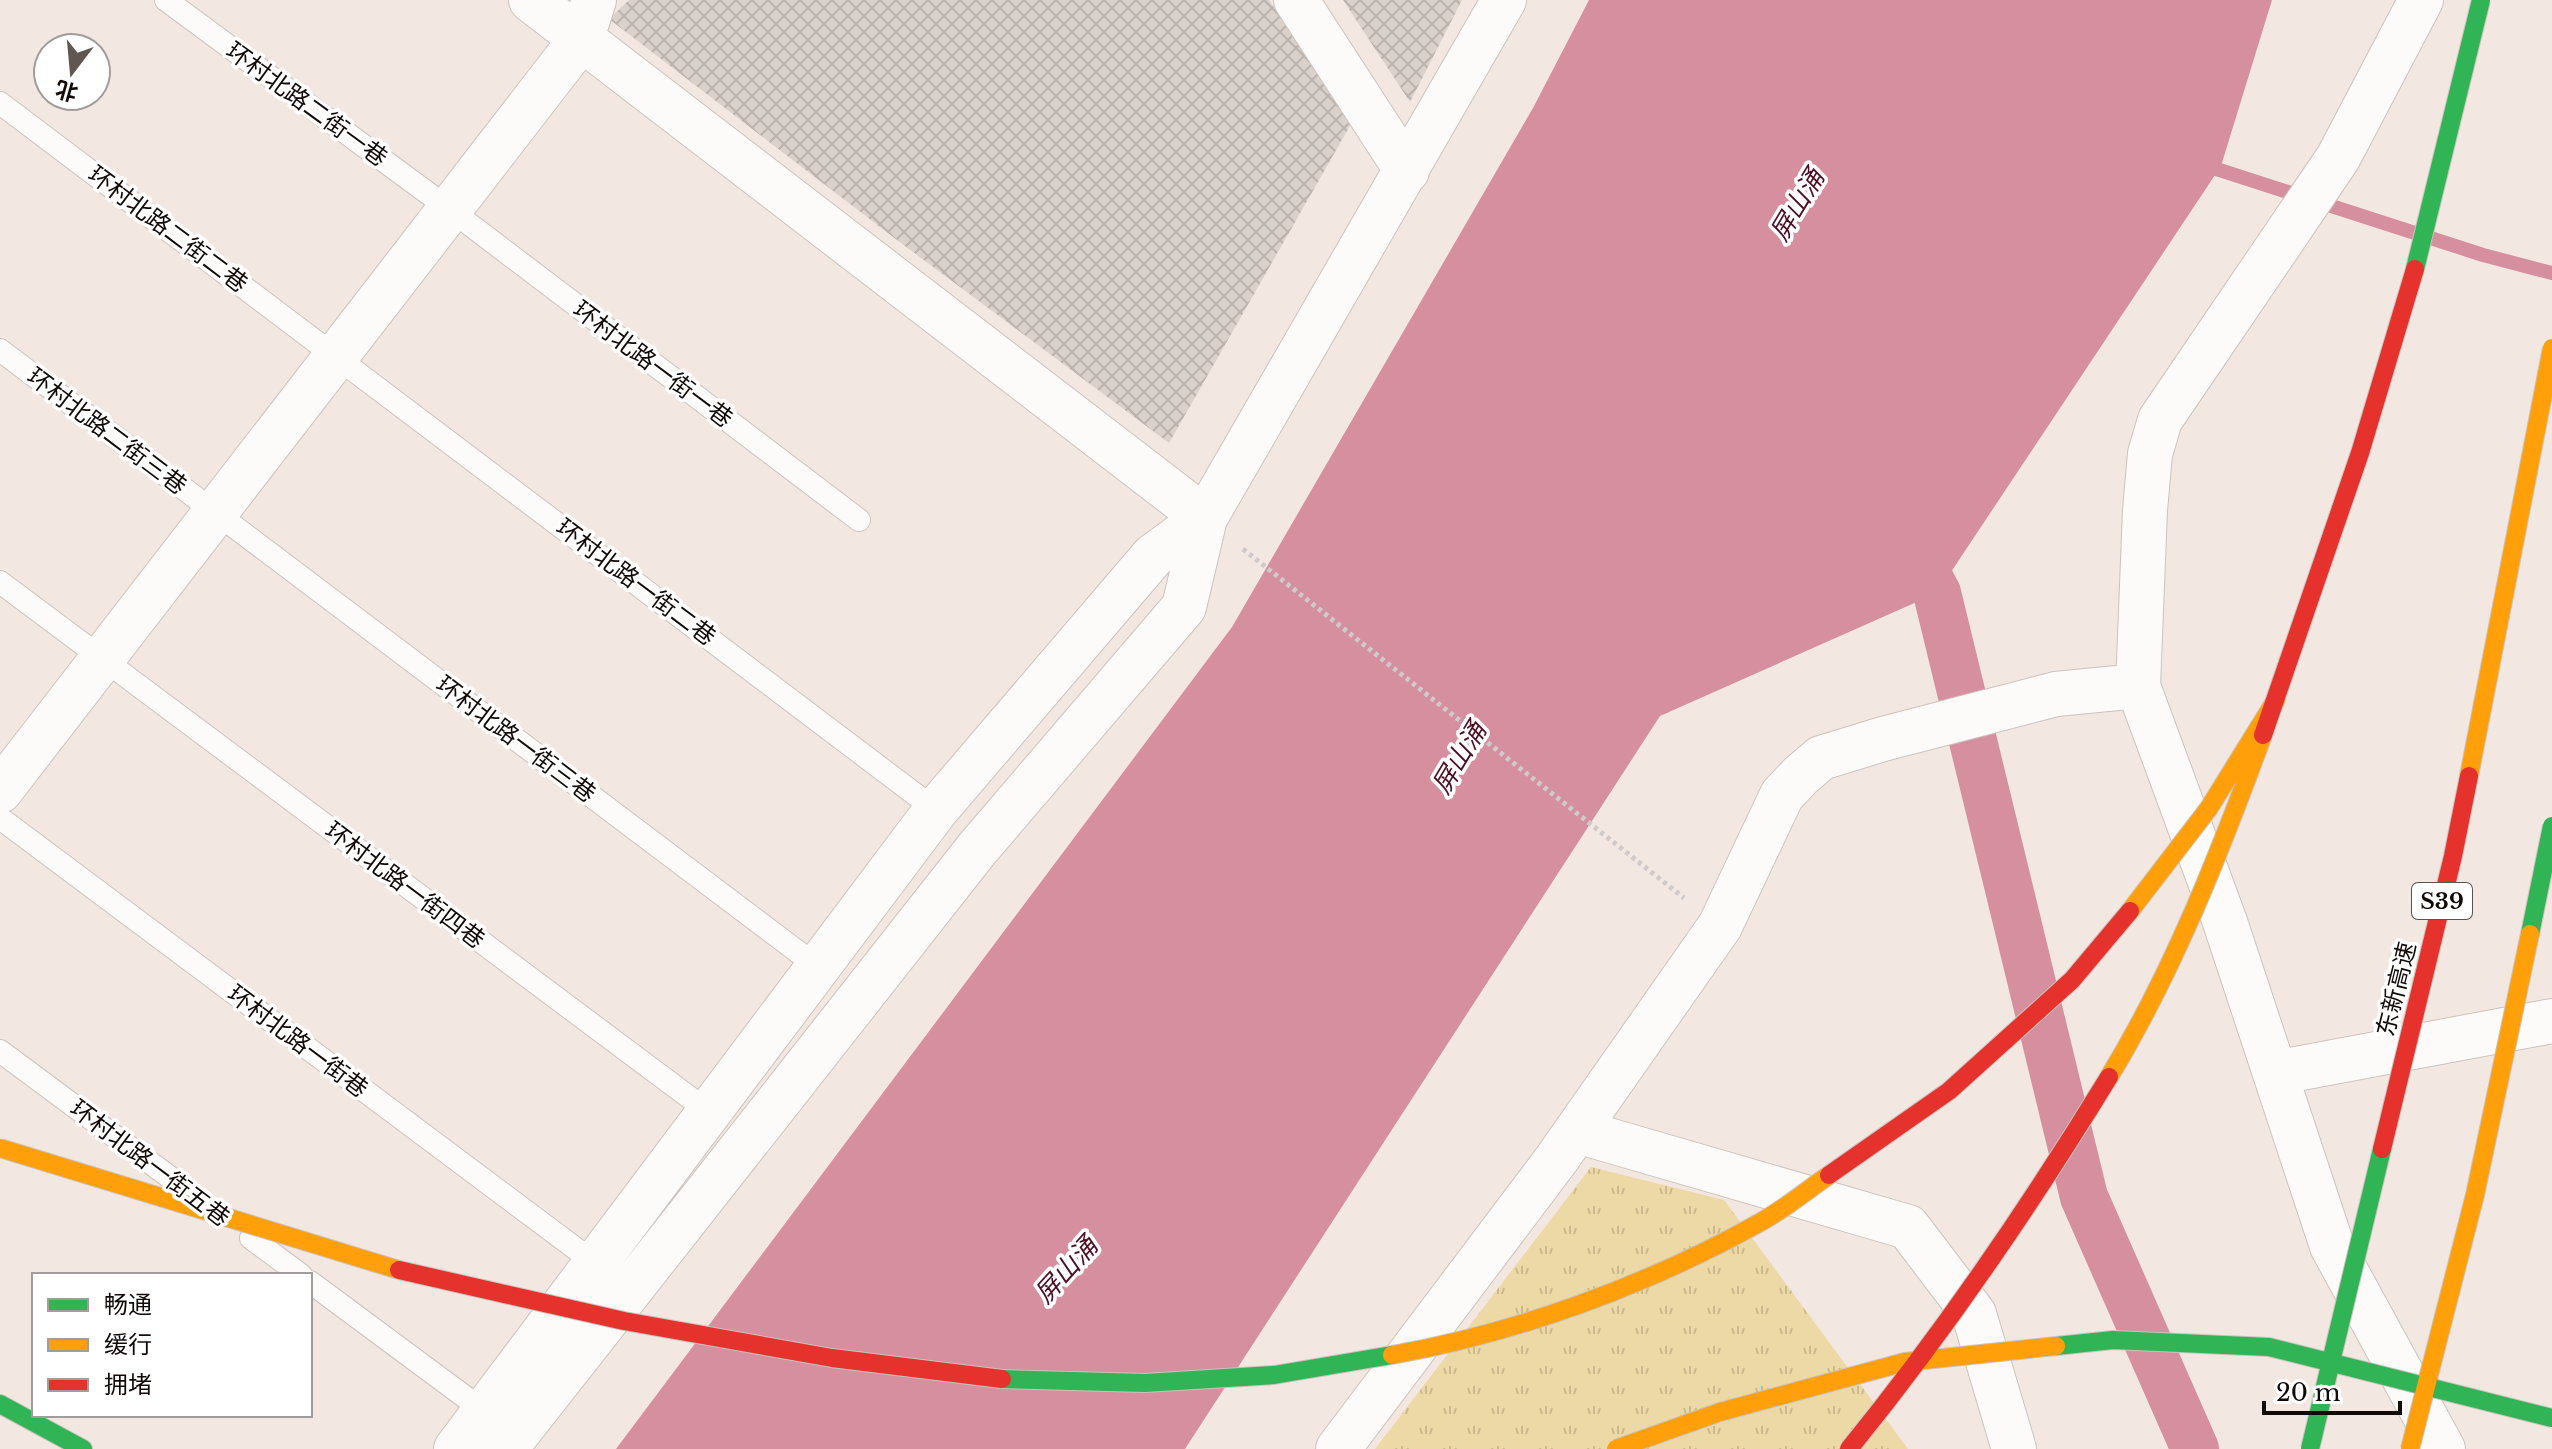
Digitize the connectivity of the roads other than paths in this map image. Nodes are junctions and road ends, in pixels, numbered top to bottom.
1 (166, 0) edge
2 (531, 0) edge
3 (1296, 0) edge
4 (1504, 0) edge
5 (2421, 0) edge
6 (2481, 0) edge
7 (588, 19) edge
8 (0, 103) edge
9 (1407, 171) junction
10 (448, 208) junction
11 (2552, 348) edge
12 (0, 350) edge
13 (335, 354) junction
14 (215, 511) junction
15 (1205, 518) junction
16 (859, 520) dead end
17 (0, 582) edge
18 (102, 658) junction
19 (2138, 686) junction
20 (2276, 700) junction
21 (0, 791) edge
22 (936, 810) junction
23 (0, 818) edge
24 (2552, 826) edge
25 (818, 967) junction
26 (2552, 1021) edge
27 (0, 1051) edge
28 (2275, 1073) junction
29 (709, 1112) junction
30 (1577, 1131) junction
31 (0, 1148) edge
32 (2475, 1195) junction
33 (595, 1263) junction
34 (298, 1273) edge
35 (312, 1283) edge
36 (2456, 1344) dead end
37 (2452, 1374) dead end
38 (0, 1404) edge
39 (484, 1411) junction
40 (2552, 1418) edge
41 (2445, 1430) edge
42 (83, 1449) edge
43 (456, 1449) edge
44 (505, 1449) edge
45 (1338, 1449) edge
46 (1616, 1449) edge
47 (1849, 1449) edge
48 (2014, 1449) edge
49 (2310, 1449) edge
50 (2410, 1449) edge

1 - 10 lane, 环村北路二街一巷
2 - 7 street
3 - 9 street
4 - 9 street
5 - 19 street
6 - 20 highway, bridge
7 - 10 street
7 - 15 street
8 - 13 lane, 环村北路二街二巷
9 - 15 street
10 - 13 street
10 - 16 lane, 环村北路一街一巷
11 - 49 highway, 东新高速 / S39, bridge
12 - 14 lane, 环村北路二街三巷
13 - 14 street
13 - 22 lane, 环村北路一街二巷
14 - 18 street
14 - 25 lane, 环村北路一街三巷
15 - 22 street
15 - 44 street
17 - 18 lane, 环村北路一街四巷
18 - 21 street
18 - 29 lane, 环村北路一街四巷
19 - 28 street
19 - 30 street
20 - 31 highway, bridge
20 - 47 highway, bridge
22 - 25 street
23 - 33 lane, 环村北路一街巷
24 - 32 highway, bridge
25 - 29 street
26 - 28 street
27 - 34 lane, 环村北路一街五巷
28 - 41 street
29 - 33 street
30 - 45 street
30 - 48 street
32 - 36 highway, bridge
32 - 50 highway, bridge
33 - 39 street
35 - 39 lane
37 - 41 highway
38 - 42 highway
39 - 43 street
40 - 46 highway, bridge

